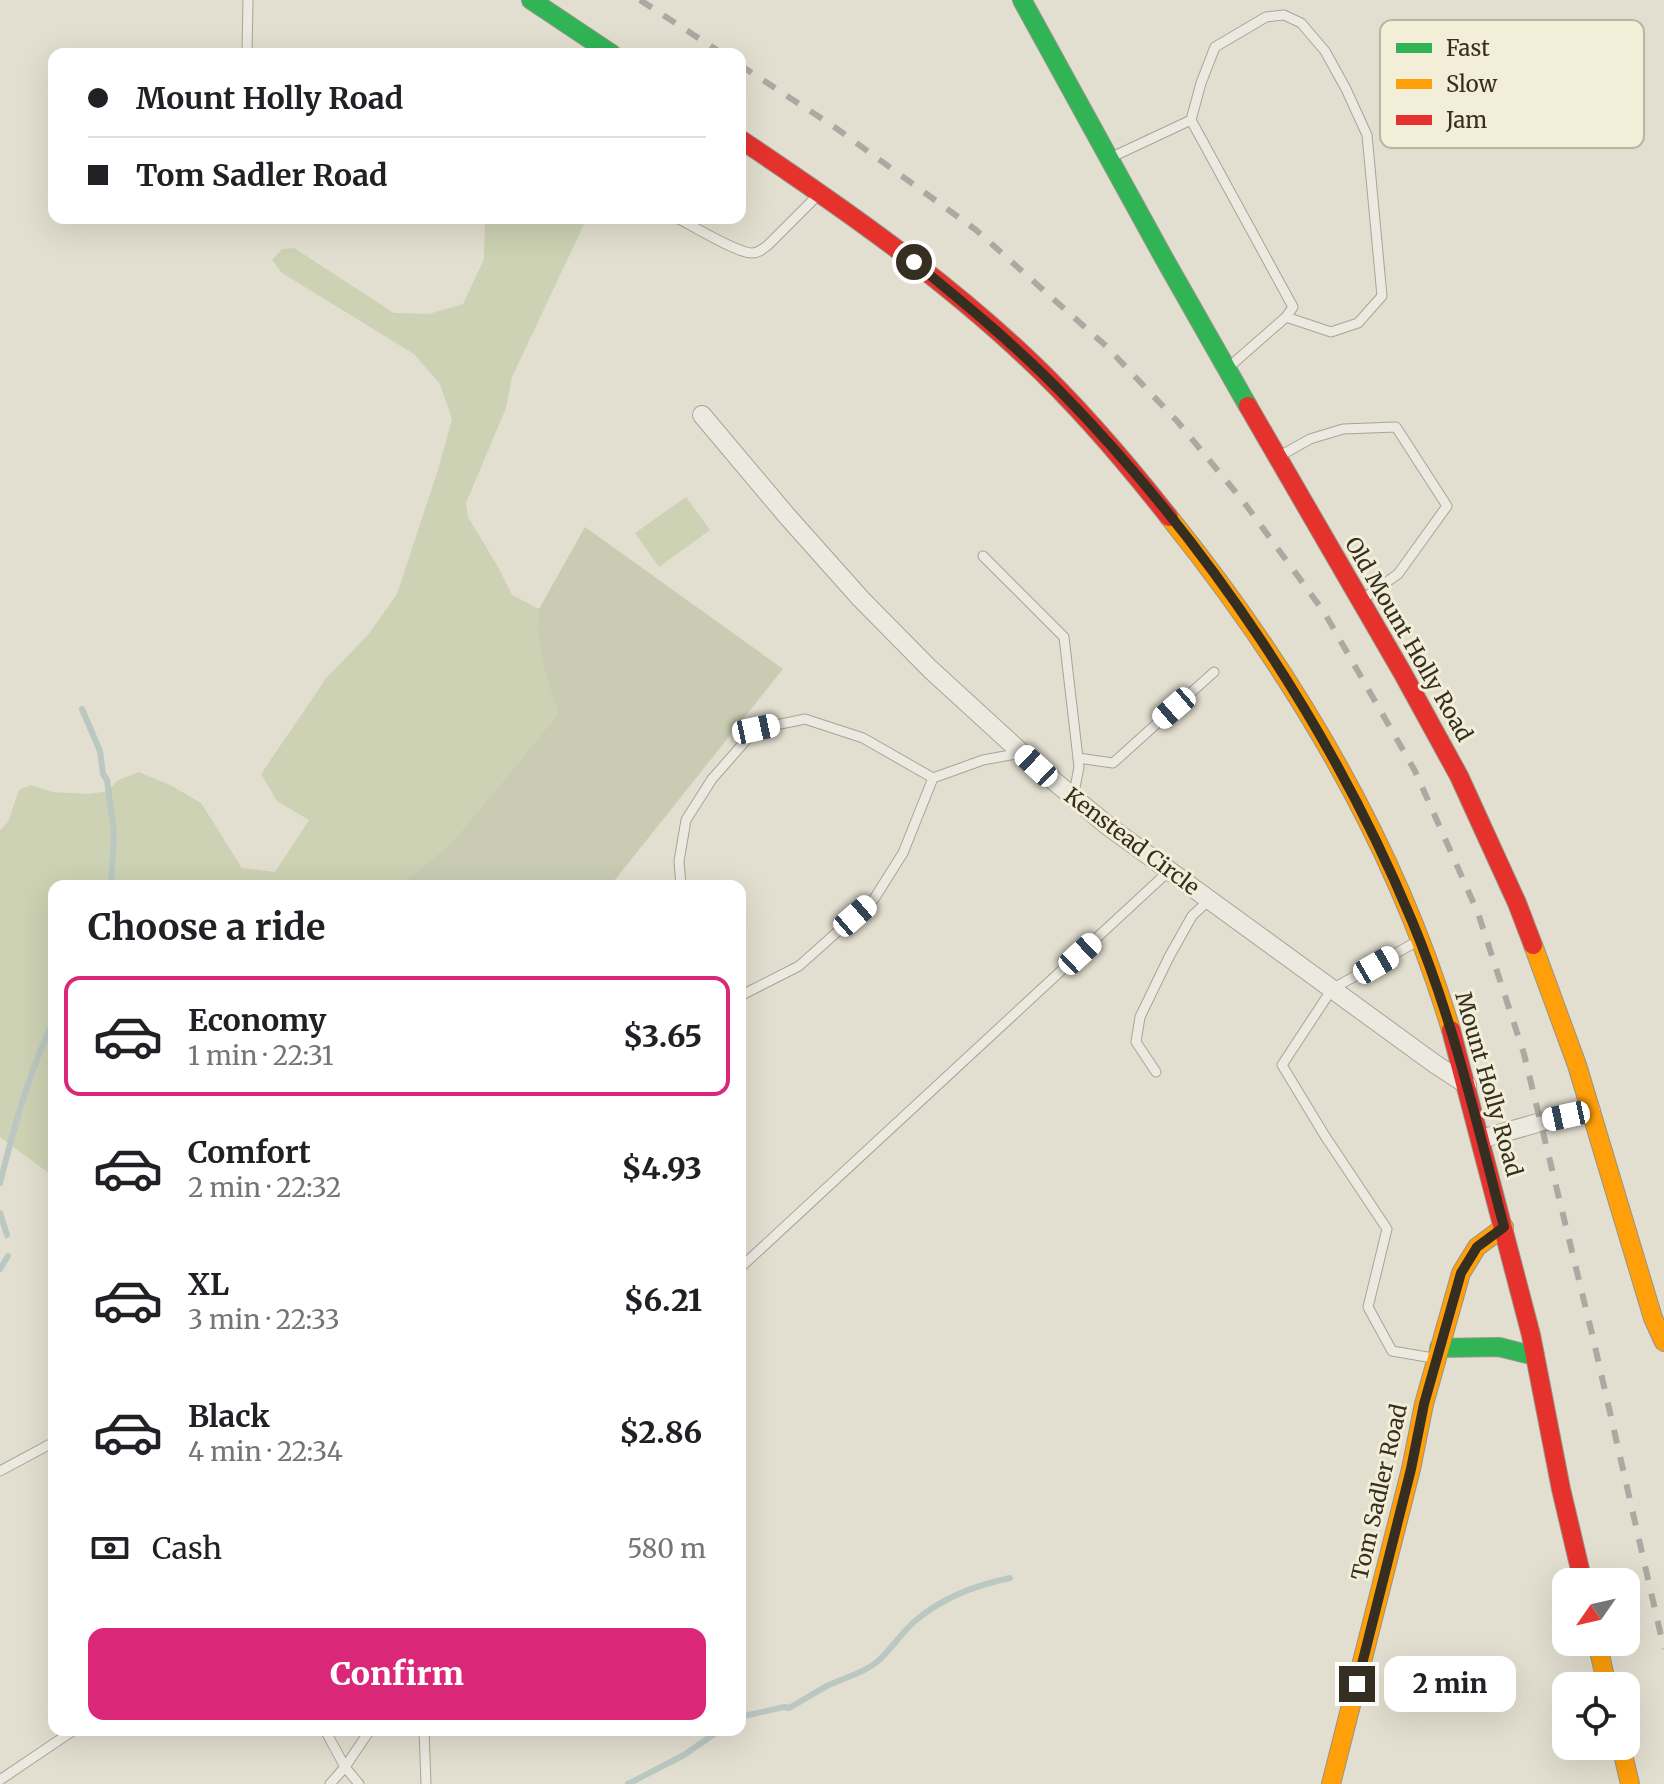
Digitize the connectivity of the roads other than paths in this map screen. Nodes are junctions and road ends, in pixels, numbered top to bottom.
1 (248, 0) edge
2 (531, 0) edge
3 (1022, 0) edge
4 (247, 48) edge
5 (603, 48) edge
6 (1191, 120) junction
7 (746, 143) edge
8 (1109, 158) junction
9 (820, 194) junction
10 (689, 224) edge
11 (1286, 317) junction
12 (1227, 369) junction
13 (702, 415) dead end
14 (1277, 457) junction
15 (983, 556) dead end
16 (1360, 601) junction
17 (1214, 672) dead end
18 (1021, 753) junction
19 (1078, 758) junction
20 (933, 778) junction
21 (1073, 798) junction
22 (1170, 870) junction
23 (681, 880) edge
24 (1210, 899) junction
25 (1420, 940) junction
26 (1332, 989) junction
27 (746, 993) edge
28 (1156, 1072) dead end
29 (1467, 1085) junction
30 (1591, 1111) junction
31 (1481, 1139) junction
32 (1504, 1227) junction
33 (746, 1262) edge
34 (1664, 1342) edge
35 (1438, 1354) junction
36 (1535, 1356) junction
37 (48, 1445) edge
38 (0, 1471) edge
39 (1580, 1568) edge
40 (65, 1736) edge
41 (328, 1736) edge
42 (366, 1736) edge
43 (424, 1736) edge
44 (1624, 1760) edge
45 (345, 1767) junction
46 (0, 1780) edge
47 (330, 1784) edge
48 (359, 1784) edge
49 (426, 1784) edge
50 (1331, 1784) edge
51 (1630, 1784) edge

1 - 4 lane
2 - 5 street
3 - 8 street, Old Mount Holly Road
6 - 8 lane
6 - 11 lane
6 - 11 lane
7 - 9 street, Mount Holly Road
8 - 12 street, Old Mount Holly Road
9 - 10 lane
9 - 25 street, Mount Holly Road
11 - 12 lane
12 - 14 street, Old Mount Holly Road
13 - 18 street, Kenstead Circle
14 - 16 street, Old Mount Holly Road
14 - 16 lane
15 - 19 lane
16 - 30 street, Old Mount Holly Road
17 - 19 lane
18 - 20 lane
18 - 21 street, Kenstead Circle
19 - 21 lane
20 - 23 lane
20 - 27 lane
21 - 22 street, Kenstead Circle
22 - 24 street, Kenstead Circle
22 - 33 lane
24 - 26 street, Kenstead Circle
24 - 28 lane
25 - 26 lane
25 - 29 street, Mount Holly Road
26 - 29 street, Kenstead Circle
26 - 35 lane
29 - 31 street, Mount Holly Road
30 - 31 street
30 - 34 street, Old Mount Holly Road
31 - 32 street, Mount Holly Road
32 - 35 street, Tom Sadler Road
32 - 36 street, Mount Holly Road
35 - 36 street
35 - 50 street, Tom Sadler Road
36 - 39 street, Mount Holly Road
37 - 38 lane
40 - 46 lane
41 - 45 lane
42 - 45 lane
43 - 49 lane
44 - 51 street
45 - 47 lane
45 - 48 lane

